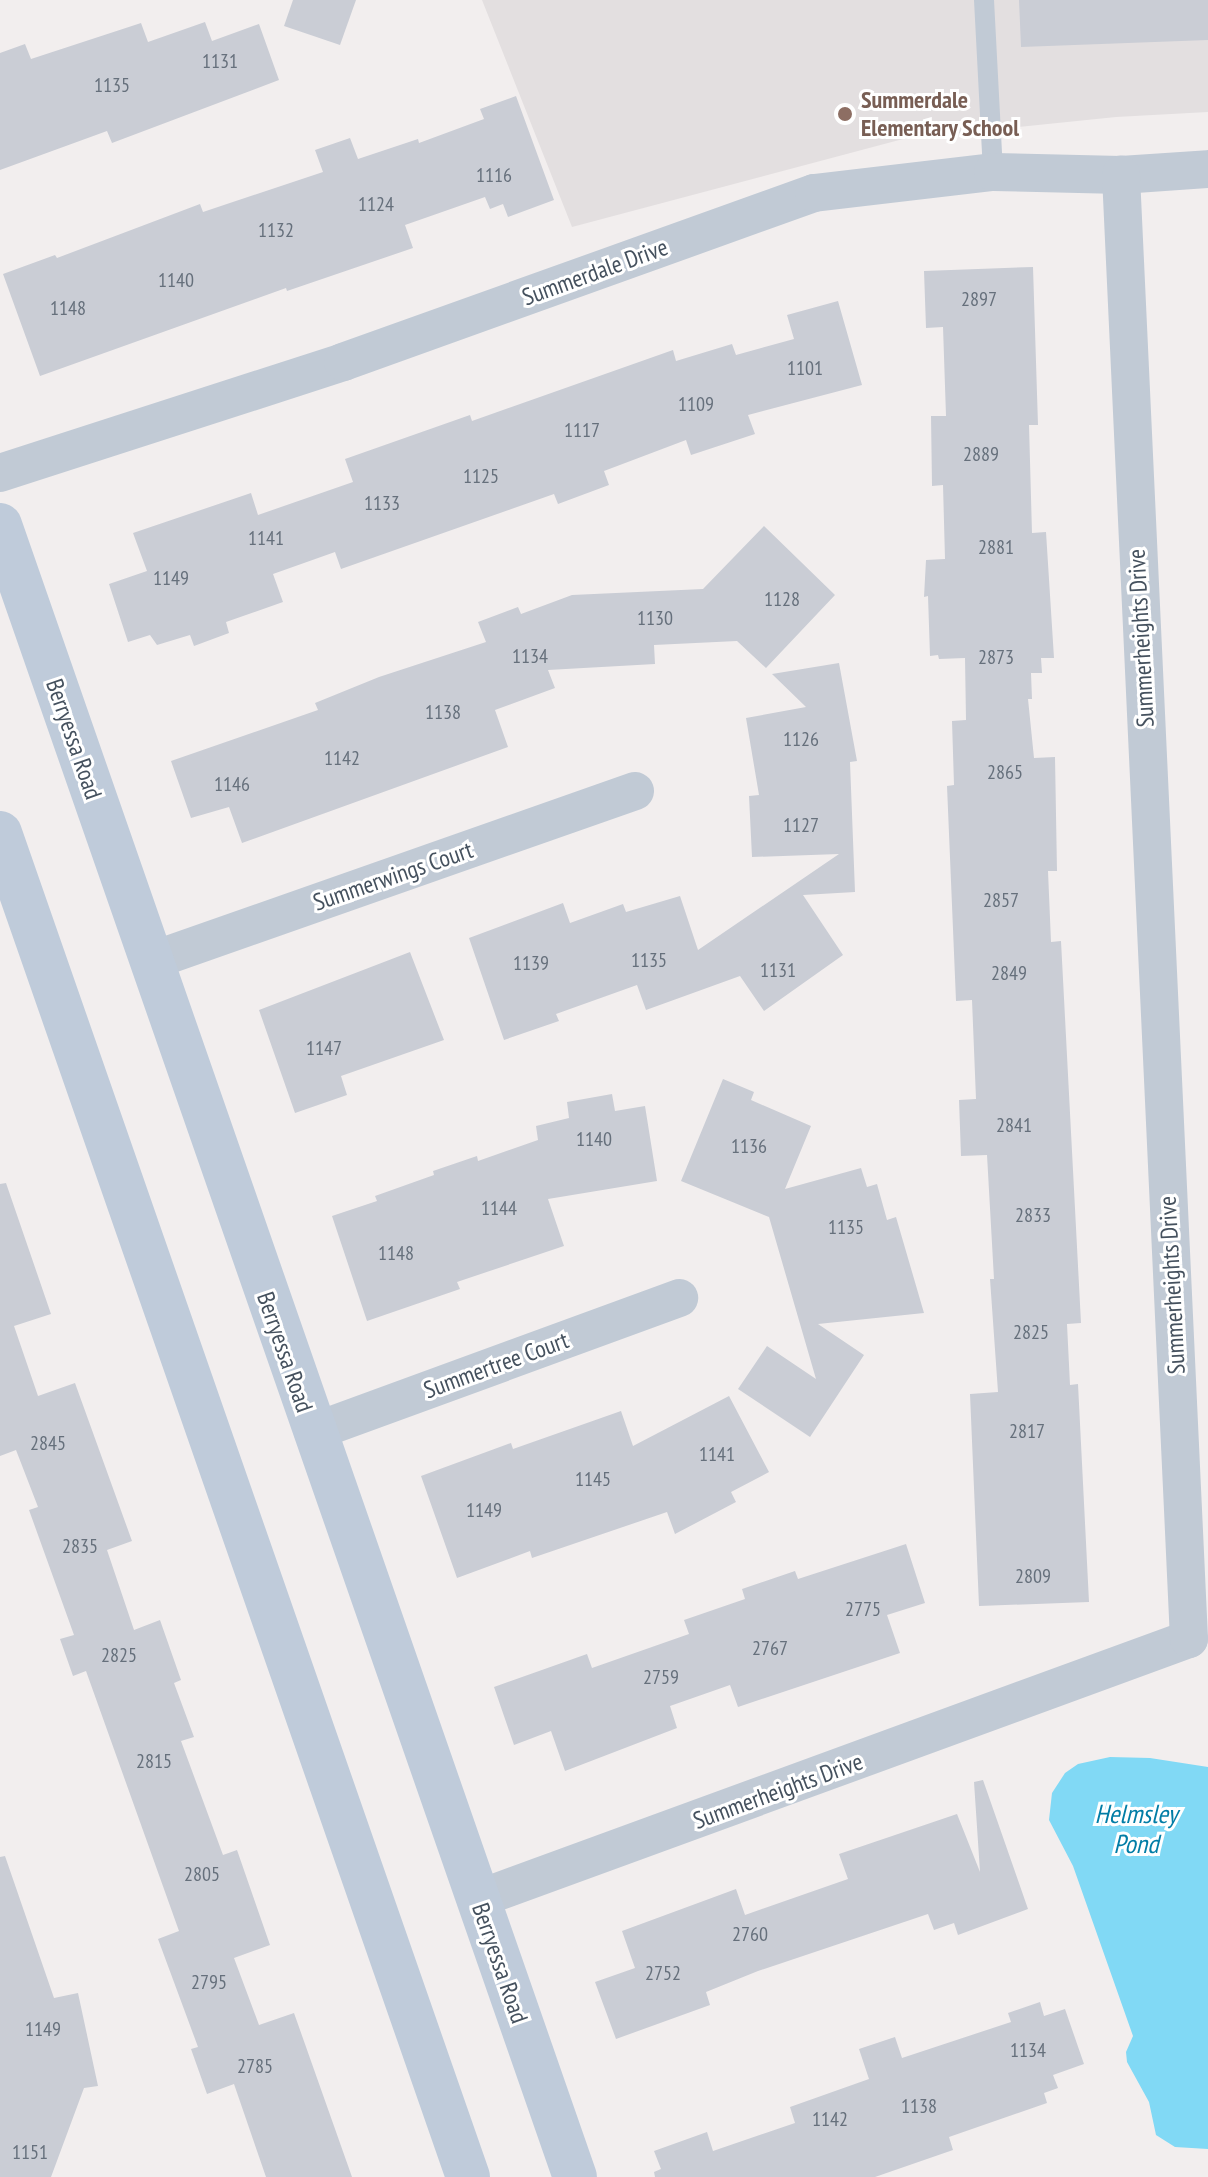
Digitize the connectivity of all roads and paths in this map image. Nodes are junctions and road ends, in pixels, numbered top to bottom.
1 (984, 0) edge
2 (1208, 169) edge
3 (993, 172) junction
4 (1121, 175) junction
5 (0, 473) edge
6 (0, 525) edge
7 (635, 791) dead end
8 (0, 833) edge
9 (151, 961) junction
10 (679, 1298) dead end
11 (313, 1432) junction
12 (478, 1899) junction
13 (468, 2177) edge
14 (575, 2177) edge

1 - 3 lane
2 - 4 street, Summerdale Drive
3 - 4 street, Summerdale Drive
3 - 5 street, Summerdale Drive
4 - 12 street, Summerheights Drive
6 - 9 main road, Berryessa Road
7 - 9 street, Summerwings Court
8 - 13 main road
9 - 11 main road, Berryessa Road
10 - 11 street, Summertree Court
11 - 12 main road, Berryessa Road
12 - 14 main road, Berryessa Road

